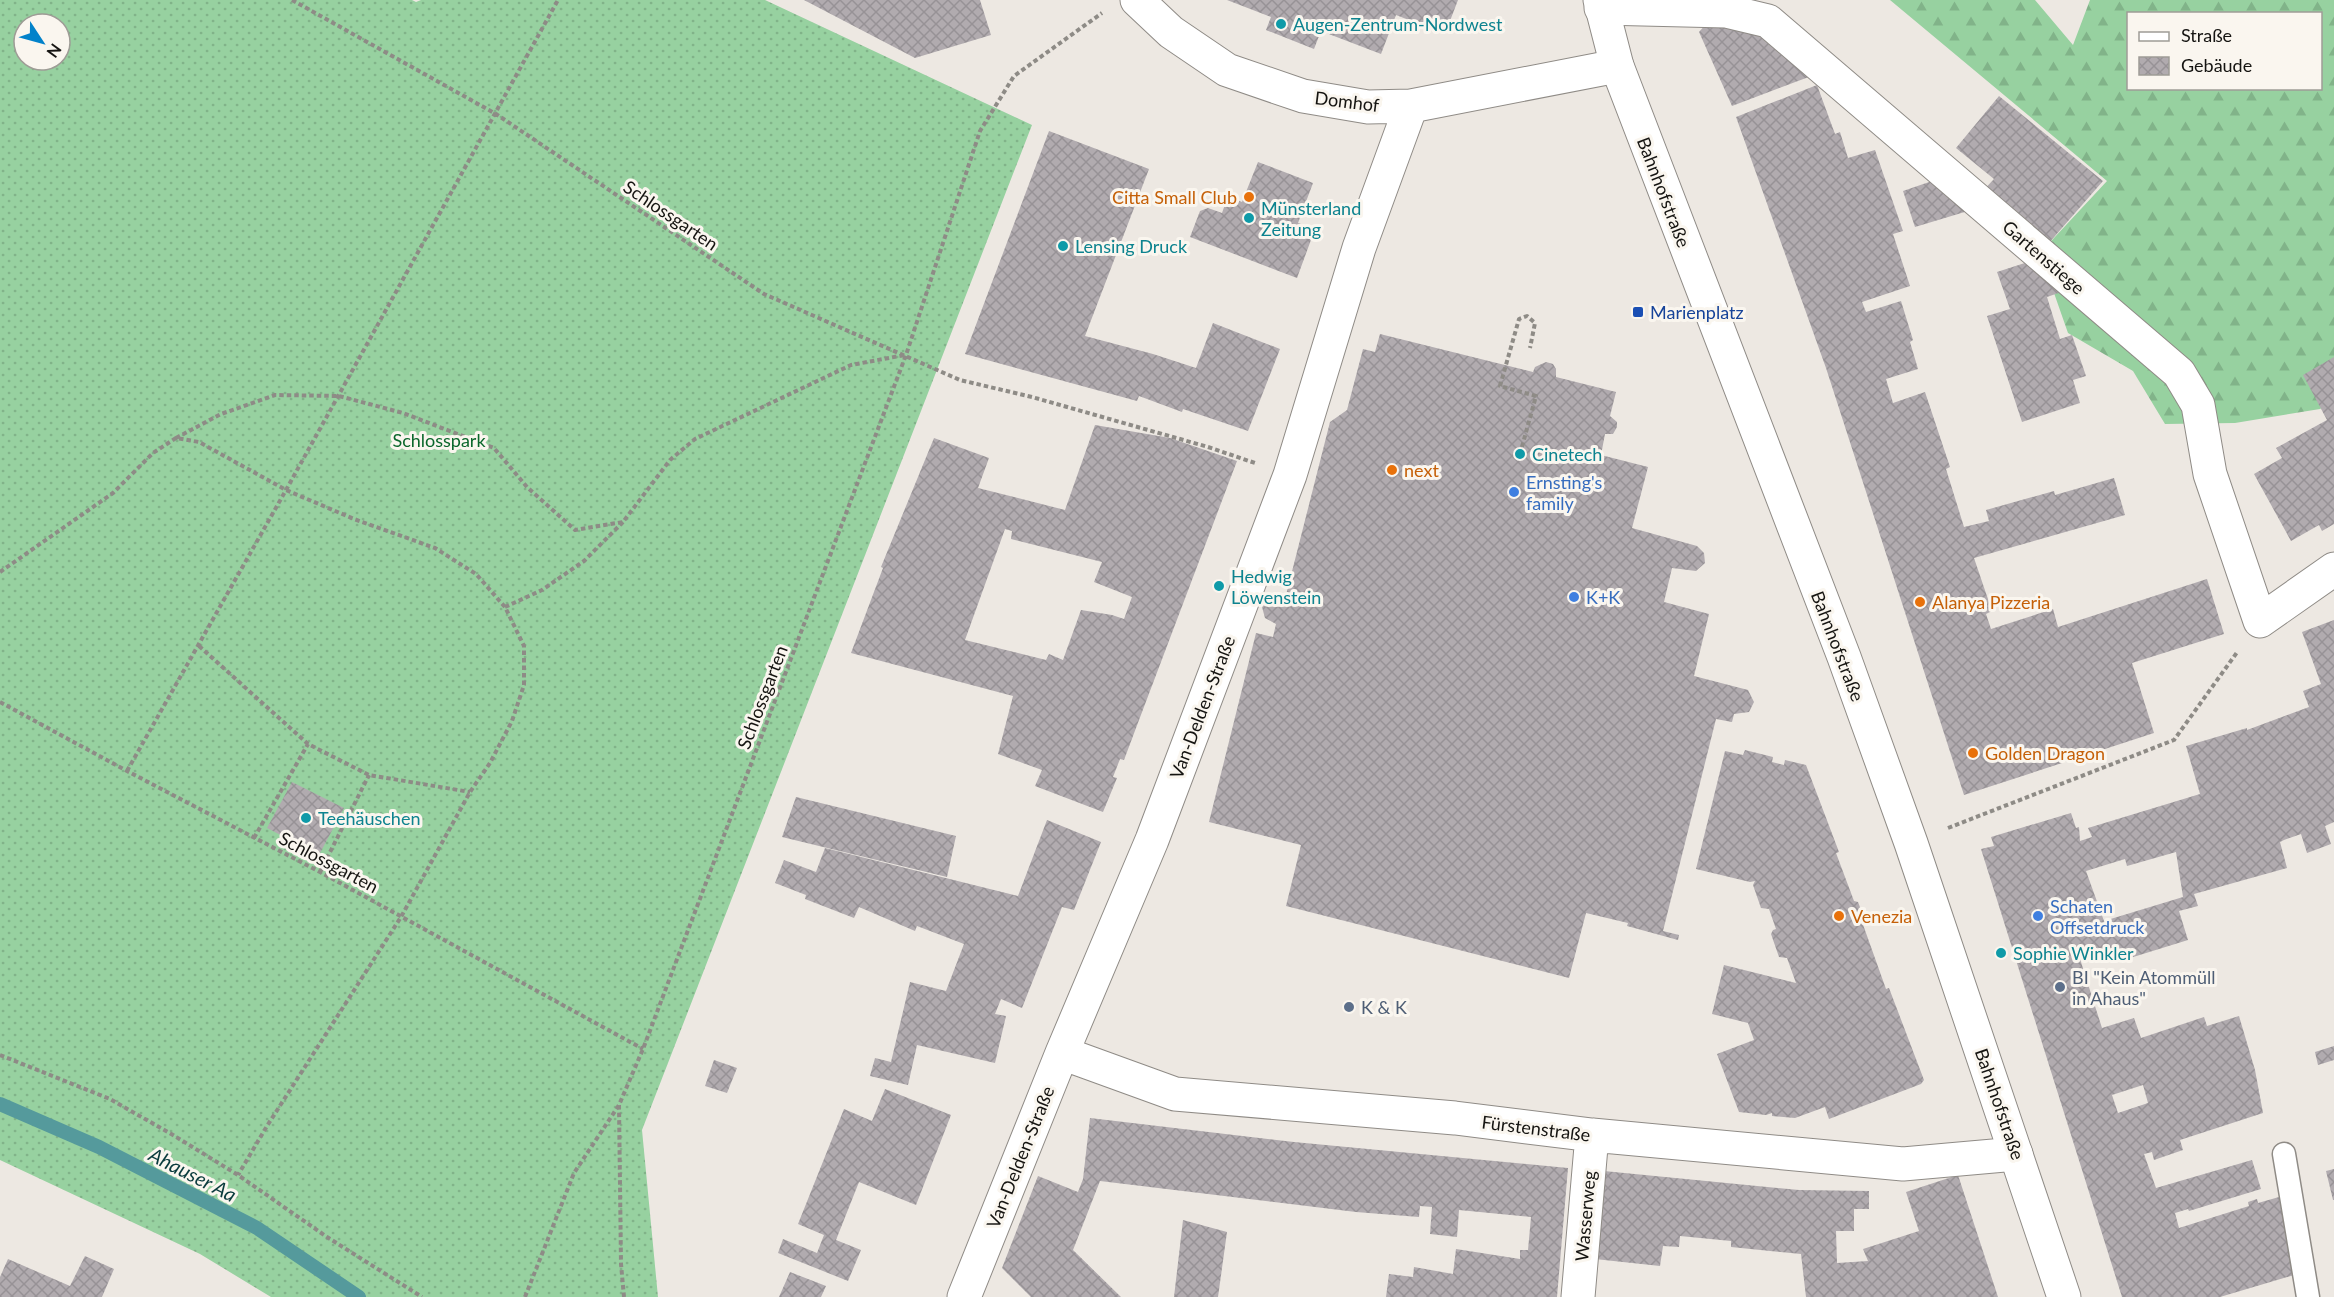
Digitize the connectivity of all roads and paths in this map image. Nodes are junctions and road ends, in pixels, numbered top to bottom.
1 (292, 0) edge
2 (558, 0) edge
3 (1124, 3) edge
4 (1600, 4) edge
5 (1617, 66) junction
6 (1411, 106) junction
7 (496, 114) junction
8 (1530, 348) dead end
9 (906, 354) junction
10 (339, 396) junction
11 (176, 438) junction
12 (1520, 454) dead end
13 (1290, 475) junction
14 (286, 490) junction
15 (623, 522) junction
16 (2334, 569) edge
17 (0, 572) edge
18 (505, 607) junction
19 (2260, 621) junction
20 (199, 646) junction
21 (0, 702) edge
22 (308, 744) junction
23 (127, 771) junction
24 (369, 775) junction
25 (470, 792) junction
26 (254, 838) junction
27 (1911, 843) junction
28 (320, 872) junction
29 (401, 917) junction
30 (643, 1049) junction
31 (1062, 1053) junction
32 (0, 1055) edge
33 (620, 1105) junction
34 (1592, 1135) junction
35 (2016, 1154) junction
36 (2284, 1154) dead end
37 (238, 1175) junction
38 (423, 1297) edge
39 (525, 1297) edge
40 (624, 1297) edge
41 (964, 1297) edge
42 (1578, 1297) edge
43 (2064, 1297) edge
44 (2308, 1297) edge

1 - 7 path, Schlossgarten
2 - 7 path
3 - 6 street, Domhof
3 - 9 path, Schlossgarten
4 - 5 street, Bahnhofstraße
4 - 19 street, Gartenstiege
5 - 6 street, Domhof
5 - 27 street, Bahnhofstraße
6 - 13 street, Van-Delden-Straße
7 - 9 path, Schlossgarten
7 - 10 path
8 - 12 path
9 - 13 path
9 - 15 path
9 - 30 path, Schlossgarten
10 - 11 path
10 - 14 path
10 - 15 path
11 - 14 path
11 - 17 path
13 - 31 street, Van-Delden-Straße
14 - 18 path
14 - 20 path
15 - 18 path
16 - 19 street
18 - 25 path
19 - 27 path
20 - 22 path
20 - 23 path
21 - 23 path, Schlossgarten
22 - 24 path
22 - 26 path
23 - 26 path, Schlossgarten
24 - 25 path
24 - 28 path
25 - 29 path
26 - 28 path, Schlossgarten
27 - 35 street, Bahnhofstraße
28 - 29 path, Schlossgarten
29 - 30 path, Schlossgarten
29 - 37 path
30 - 33 path, Schlossgarten
31 - 34 street, Fürstenstraße
31 - 41 street, Van-Delden-Straße
32 - 37 path
33 - 39 path
33 - 40 path, Schlossgarten
34 - 35 street, Fürstenstraße
34 - 42 street, Wasserweg
35 - 43 street, Bahnhofstraße
36 - 44 lane
37 - 38 path

